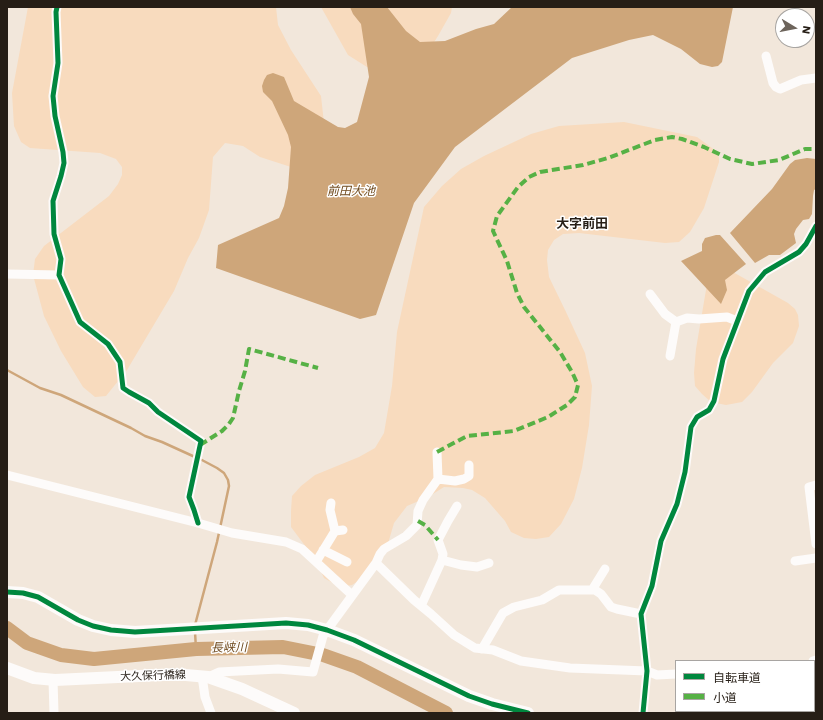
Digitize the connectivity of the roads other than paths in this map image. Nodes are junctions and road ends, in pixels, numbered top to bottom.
1 (57, 7) edge
2 (766, 56) dead end
3 (816, 78) edge
4 (816, 226) edge
5 (7, 274) edge
6 (59, 275) junction
7 (650, 294) dead end
8 (737, 321) junction
9 (676, 322) junction
10 (670, 356) dead end
11 (437, 452) dead end
12 (472, 470) dead end
13 (7, 475) edge
14 (438, 479) junction
15 (816, 485) edge
16 (331, 503) dead end
17 (457, 506) dead end
18 (198, 523) junction
19 (816, 544) edge
20 (323, 550) junction
21 (816, 558) edge
22 (442, 560) junction
23 (795, 561) dead end
24 (316, 562) junction
25 (347, 562) dead end
26 (376, 563) junction
27 (489, 563) dead end
28 (605, 569) dead end
29 (592, 590) junction
30 (7, 592) edge
31 (352, 595) junction
32 (421, 606) junction
33 (641, 614) junction
34 (325, 633) junction
35 (482, 649) junction
36 (7, 668) edge
37 (647, 671) junction
38 (675, 674) edge
39 (205, 677) junction
40 (53, 680) junction
41 (54, 713) edge
42 (211, 713) edge
43 (294, 713) edge
44 (528, 713) edge
45 (643, 713) edge

1 - 6 street
2 - 3 street
4 - 8 street
5 - 6 street
6 - 18 street
7 - 9 street
8 - 9 street
8 - 33 street
9 - 10 street
11 - 14 street
12 - 14 street
13 - 18 street
14 - 26 street
15 - 19 street
16 - 20 street
17 - 22 street
18 - 24 street
20 - 24 street
20 - 25 street
21 - 23 street
22 - 27 street
22 - 32 street
24 - 31 street
26 - 31 street
26 - 32 street
28 - 29 street
29 - 33 street
29 - 35 street
30 - 34 street
31 - 34 street
32 - 35 street
33 - 37 street
34 - 39 street
34 - 44 street
35 - 37 street
36 - 40 street, 大久保行橋線
37 - 38 street
37 - 45 street
39 - 40 street, 大久保行橋線
39 - 42 street
39 - 43 street, 大久保行橋線
40 - 41 street

